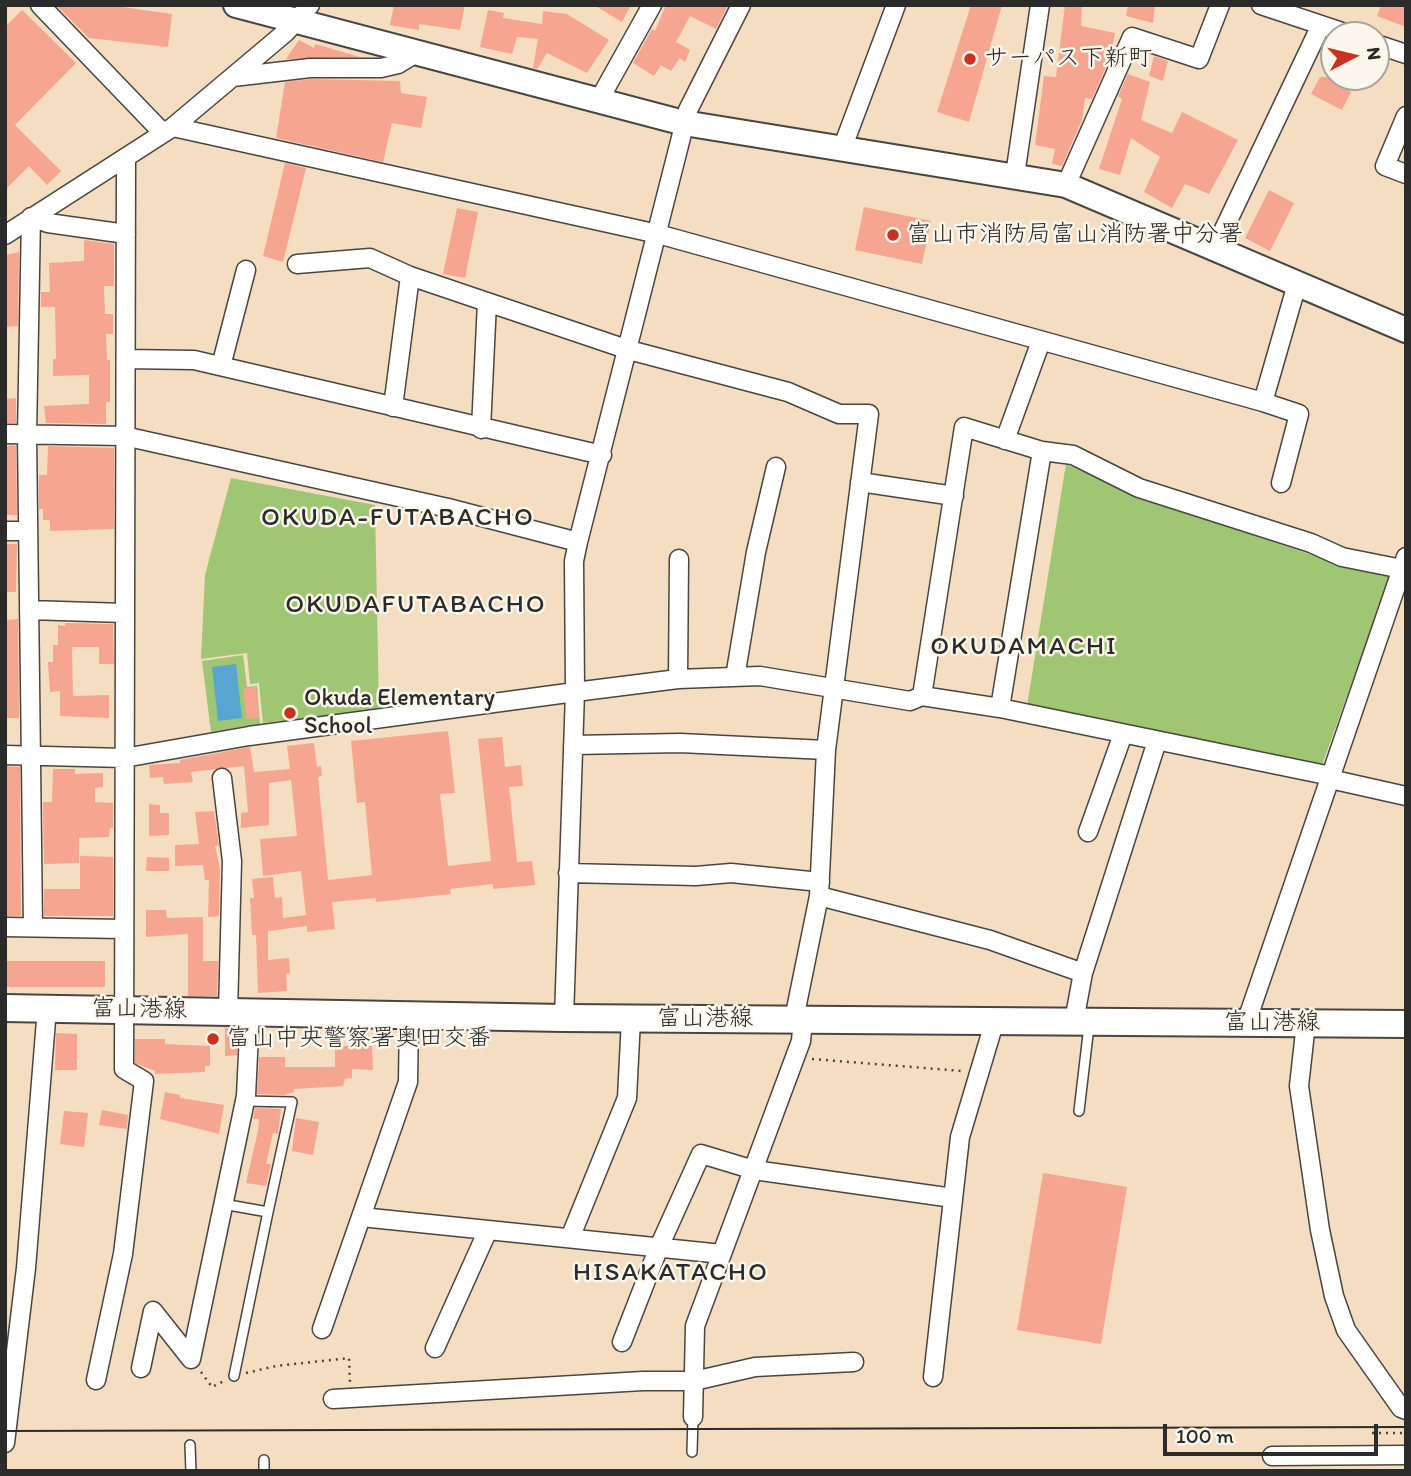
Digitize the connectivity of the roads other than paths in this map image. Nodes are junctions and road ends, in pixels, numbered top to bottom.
1 (40, 5) edge
2 (236, 5) edge
3 (652, 5) edge
4 (741, 5) edge
5 (896, 5) edge
6 (1040, 5) edge
7 (1220, 5) edge
8 (1261, 5) edge
9 (303, 13) edge
10 (1320, 25) edge
11 (1320, 27) edge
12 (416, 53) junction
13 (233, 77) junction
14 (599, 100) junction
15 (1406, 116) edge
16 (684, 123) junction
17 (168, 130) junction
18 (842, 149) junction
19 (126, 159) junction
20 (1406, 174) edge
21 (1014, 175) junction
22 (1066, 185) junction
23 (31, 217) junction
24 (126, 234) junction
25 (658, 234) junction
26 (5, 235) edge
27 (1215, 248) junction
28 (298, 264) dead end
29 (246, 270) dead end
30 (410, 276) junction
31 (1297, 284) junction
32 (487, 302) junction
33 (1406, 330) edge
34 (1041, 341) junction
35 (629, 350) junction
36 (127, 359) junction
37 (221, 366) junction
38 (1263, 402) junction
39 (393, 407) junction
40 (481, 429) junction
41 (5, 435) edge
42 (27, 435) junction
43 (124, 436) junction
44 (1005, 440) junction
45 (1042, 451) junction
46 (602, 455) junction
47 (776, 467) dead end
48 (860, 482) junction
49 (1280, 483) dead end
50 (954, 496) junction
51 (5, 531) edge
52 (28, 531) junction
53 (578, 542) junction
54 (679, 559) dead end
55 (1404, 563) edge
56 (29, 610) junction
57 (124, 613) junction
58 (735, 677) junction
59 (678, 680) junction
60 (833, 688) junction
61 (575, 692) junction
62 (922, 696) junction
63 (1000, 709) junction
64 (1123, 734) junction
65 (1157, 741) junction
66 (573, 745) junction
67 (826, 750) junction
68 (5, 755) edge
69 (30, 756) junction
70 (124, 758) junction
71 (222, 778) dead end
72 (1330, 778) junction
73 (1406, 796) edge
74 (1088, 832) dead end
75 (568, 873) junction
76 (819, 889) junction
77 (5, 927) edge
78 (33, 927) junction
79 (124, 929) junction
80 (1083, 973) junction
81 (47, 1008) junction
82 (5, 1009) edge
83 (124, 1010) junction
84 (239, 1012) junction
85 (409, 1016) junction
86 (564, 1018) junction
87 (631, 1018) junction
88 (799, 1019) junction
89 (995, 1020) junction
90 (1082, 1021) junction
91 (1246, 1023) junction
92 (1306, 1023) junction
93 (1406, 1024) edge
94 (245, 1101) junction
95 (1079, 1111) dead end
96 (754, 1170) junction
97 (953, 1198) junction
98 (223, 1204) junction
99 (268, 1212) junction
100 (362, 1217) junction
101 (488, 1230) junction
102 (570, 1238) junction
103 (659, 1247) junction
104 (722, 1254) junction
105 (322, 1329) dead end
106 (622, 1342) dead end
107 (435, 1348) dead end
108 (854, 1362) dead end
109 (141, 1368) dead end
110 (234, 1376) road end
111 (933, 1377) dead end
112 (96, 1380) dead end
113 (694, 1381) junction
114 (342, 1398) road end
115 (1406, 1410) edge
116 (693, 1417) joint
117 (7, 1419) edge
118 (5, 1443) edge
119 (190, 1445) dead end
120 (692, 1452) dead end
121 (1406, 1455) edge
122 (1272, 1456) dead end
123 (264, 1460) dead end
124 (191, 1471) edge
125 (264, 1471) edge

1 - 17 street
2 - 9 street
3 - 14 street
4 - 16 street
5 - 18 street
6 - 21 street
7 - 22 street
8 - 10 street
9 - 12 street
9 - 13 street
11 - 27 street
12 - 13 street
12 - 14 street
13 - 17 street
14 - 16 street
15 - 20 street
16 - 18 street
16 - 25 street
17 - 19 street
17 - 25 street
18 - 21 street
19 - 23 street
19 - 24 street
21 - 22 street
22 - 27 street
23 - 24 street
23 - 26 street
23 - 42 street
24 - 36 street
25 - 34 street
25 - 35 street
27 - 31 street
28 - 30 street
29 - 37 street
30 - 32 street
30 - 39 street
31 - 33 street
31 - 38 street
32 - 35 street
32 - 40 street
34 - 38 street
34 - 44 street
35 - 46 street
35 - 48 street
36 - 37 street
36 - 43 street
37 - 39 street
38 - 49 street
39 - 40 street
40 - 46 street
41 - 42 street
42 - 43 street
42 - 52 street
43 - 53 street
43 - 57 street
44 - 45 street
44 - 50 street
45 - 55 street
45 - 63 street
46 - 53 street
47 - 58 street
48 - 50 street
48 - 60 street
50 - 62 street
51 - 52 street
52 - 56 street
53 - 61 street
54 - 59 street
55 - 72 street
56 - 57 street
56 - 69 street
57 - 70 street
58 - 59 street
58 - 60 street
59 - 61 street
60 - 62 street
60 - 67 street
61 - 66 street
61 - 70 street
62 - 63 street
63 - 64 street
64 - 65 street
64 - 74 street
65 - 72 street
65 - 80 street
66 - 67 street
66 - 75 street
67 - 76 street
68 - 69 street
69 - 70 street
69 - 78 street
70 - 79 street
71 - 84 street
72 - 73 street
72 - 91 street
75 - 76 street
75 - 86 street
76 - 80 street
76 - 88 street
77 - 78 street
78 - 79 street
79 - 83 street
80 - 90 street
81 - 82 main road, 富山港線
81 - 83 main road, 富山港線
81 - 117 street
83 - 84 main road, 富山港線
83 - 112 street
84 - 85 main road, 富山港線
84 - 94 street
85 - 86 main road, 富山港線
85 - 100 street
86 - 87 main road, 富山港線
87 - 88 main road, 富山港線
87 - 102 street
88 - 89 main road, 富山港線
88 - 96 street
89 - 90 main road, 富山港線
89 - 97 street
90 - 91 main road, 富山港線
90 - 95 lane
91 - 92 main road, 富山港線
92 - 93 main road, 富山港線
92 - 115 street
94 - 98 street
94 - 99 lane
96 - 97 street
96 - 103 street
96 - 104 street
97 - 111 street
98 - 99 lane
98 - 109 street
99 - 110 lane
100 - 101 street
100 - 105 street
101 - 102 street
101 - 107 street
102 - 103 street
103 - 104 street
103 - 106 street
104 - 113 street
108 - 113 street
113 - 114 street
113 - 116 street
116 - 120 lane
117 - 118 street
119 - 124 lane
121 - 122 street
123 - 125 lane

